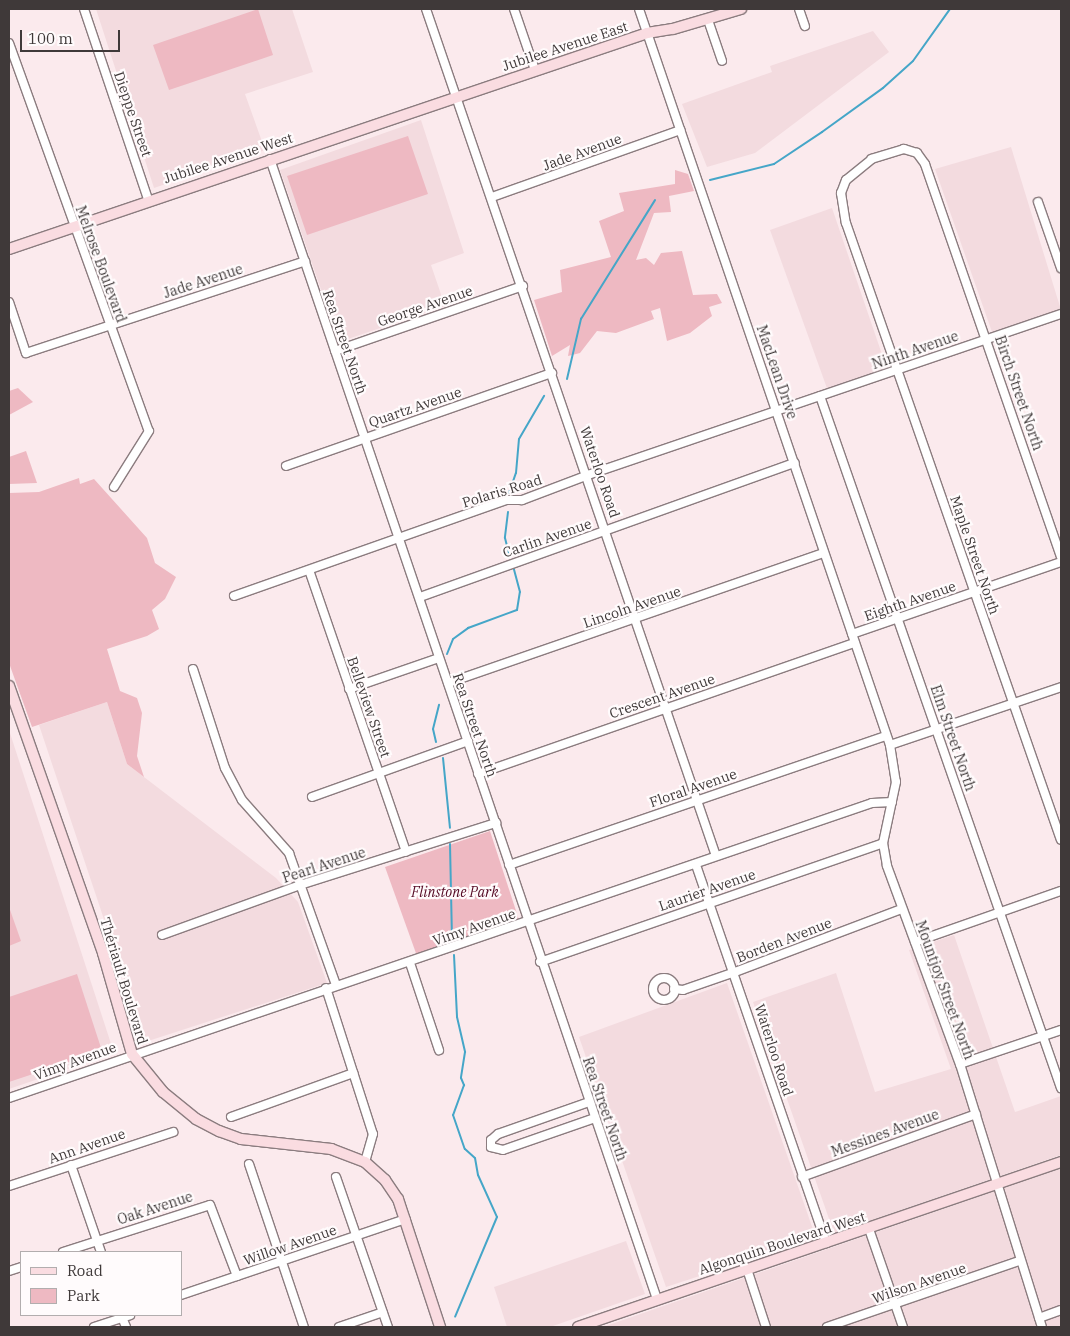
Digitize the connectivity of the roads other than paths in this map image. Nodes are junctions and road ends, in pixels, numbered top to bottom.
1 (84, 9) edge
2 (426, 9) edge
3 (514, 9) edge
4 (639, 9) edge
5 (741, 9) edge
6 (799, 9) edge
7 (708, 20) junction
8 (805, 26) dead end
9 (647, 33) junction
10 (9, 43) edge
11 (722, 61) dead end
12 (535, 70) junction
13 (457, 96) junction
14 (680, 130) junction
15 (270, 159) junction
16 (492, 197) junction
17 (148, 199) junction
18 (1038, 202) dead end
19 (74, 226) junction
20 (9, 249) edge
21 (304, 261) junction
22 (1061, 268) edge
23 (865, 278) joint
24 (523, 286) junction
25 (9, 302) edge
26 (1061, 314) edge
27 (109, 324) junction
28 (987, 339) junction
29 (335, 351) junction
30 (897, 370) junction
31 (552, 373) junction
32 (820, 396) junction
33 (778, 410) junction
34 (365, 438) junction
35 (796, 463) junction
36 (286, 466) dead end
37 (588, 475) junction
38 (114, 487) dead end
39 (607, 530) junction
40 (399, 538) junction
41 (824, 553) junction
42 (1061, 557) edge
43 (1061, 562) edge
44 (309, 570) junction
45 (975, 591) junction
46 (234, 596) dead end
47 (420, 597) junction
48 (898, 618) junction
49 (636, 619) junction
50 (852, 634) junction
51 (855, 643) junction
52 (439, 658) junction
53 (193, 669) dead end
54 (448, 683) junction
55 (9, 686) edge
56 (1061, 687) edge
57 (349, 689) junction
58 (1015, 702) junction
59 (665, 708) junction
60 (936, 729) junction
61 (886, 736) junction
62 (468, 741) junction
63 (890, 745) junction
64 (478, 774) junction
65 (379, 775) junction
66 (312, 798) dead end
67 (697, 800) junction
68 (892, 802) junction
69 (496, 823) junction
70 (1061, 840) edge
71 (883, 843) junction
72 (406, 852) junction
73 (716, 856) junction
74 (508, 864) junction
75 (696, 865) junction
76 (300, 885) junction
77 (1061, 892) edge
78 (709, 903) junction
79 (902, 909) junction
80 (1000, 912) junction
81 (527, 922) junction
82 (162, 935) dead end
83 (915, 942) junction
84 (540, 962) junction
85 (410, 963) junction
86 (735, 972) junction
87 (336, 985) junction
88 (326, 988) junction
89 (674, 989) dead end
90 (1061, 1030) edge
91 (1043, 1036) junction
92 (439, 1050) dead end
93 (132, 1054) junction
94 (960, 1064) junction
95 (353, 1074) junction
96 (1061, 1088) edge
97 (9, 1098) edge
98 (589, 1102) junction
99 (976, 1114) junction
100 (231, 1116) dead end
101 (595, 1118) junction
102 (173, 1132) dead end
103 (365, 1162) junction
104 (1061, 1162) edge
105 (71, 1164) junction
106 (249, 1164) dead end
107 (336, 1177) dead end
108 (802, 1177) junction
109 (9, 1186) edge
110 (996, 1186) junction
111 (406, 1219) junction
112 (869, 1229) junction
113 (356, 1235) junction
114 (97, 1240) junction
115 (826, 1243) junction
116 (66, 1251) edge
117 (101, 1251) edge
118 (281, 1261) junction
119 (1019, 1261) junction
120 (747, 1269) junction
121 (237, 1276) junction
122 (182, 1295) edge
123 (658, 1299) junction
124 (895, 1304) junction
125 (1061, 1310) edge
126 (383, 1312) junction
127 (125, 1316) edge
128 (1039, 1318) junction
129 (605, 1323) edge
130 (94, 1327) edge
131 (126, 1327) edge
132 (304, 1327) edge
133 (339, 1327) edge
134 (388, 1327) edge
135 (440, 1327) edge
136 (578, 1327) edge
137 (766, 1327) edge
138 (827, 1327) edge
139 (903, 1327) edge
140 (1042, 1327) edge

1 - 17 street, Dieppe Street
2 - 13 street, Waterloo Road
3 - 12 street
4 - 9 street, MacLean Drive
5 - 7 main road, Jubilee Avenue East
6 - 8 street
7 - 9 main road, Jubilee Avenue East
7 - 11 street
9 - 12 main road, Jubilee Avenue East
9 - 14 street, MacLean Drive
10 - 19 street, Melrose Boulevard
12 - 13 main road, Jubilee Avenue East
13 - 15 main road, Jubilee Avenue West
13 - 16 street, Waterloo Road
14 - 16 street, Jade Avenue
14 - 33 street, MacLean Drive
15 - 17 main road, Jubilee Avenue West
15 - 21 street, Rea Street North
16 - 24 street, Waterloo Road
17 - 19 main road, Jubilee Avenue West
18 - 22 street
19 - 20 main road, Jubilee Avenue West
19 - 27 street, Melrose Boulevard
21 - 27 street, Jade Avenue
21 - 29 street, Rea Street North
23 - 28 street, Birch Street North
23 - 30 street, Maple Street North
24 - 29 street, George Avenue
24 - 31 street, Waterloo Road
25 - 27 street, Jade Avenue
26 - 28 street, Ninth Avenue
27 - 38 street, Melrose Boulevard
28 - 30 street, Ninth Avenue
28 - 42 street, Birch Street North
29 - 34 street, Rea Street North
30 - 32 street, Ninth Avenue
30 - 45 street, Maple Street North
31 - 34 street, Quartz Avenue
31 - 37 street, Waterloo Road
32 - 33 street, Ninth Avenue
32 - 48 street, Elm Street North
33 - 35 street, MacLean Drive
33 - 37 street, Polaris Road
34 - 36 street, Quartz Avenue
34 - 40 street, Rea Street North
35 - 39 street, Carlin Avenue
35 - 41 street, MacLean Drive
37 - 39 street, Waterloo Road
37 - 40 street, Polaris Road
39 - 47 street, Carlin Avenue
39 - 49 street, Waterloo Road
40 - 44 street, Polaris Road
40 - 47 street, Rea Street North
41 - 49 street, Lincoln Avenue
41 - 50 street, MacLean Drive
43 - 45 street, Eighth Avenue
44 - 46 street, Polaris Road
44 - 57 street, Belleview Street
45 - 48 street, Eighth Avenue
45 - 58 street, Maple Street North
47 - 52 street, Rea Street North
48 - 50 street, Eighth Avenue
48 - 60 street, Elm Street North
49 - 54 street, Lincoln Avenue
49 - 59 street, Waterloo Road
50 - 51 street, MacLean Drive
51 - 59 street, Crescent Avenue
51 - 61 street, MacLean Drive
52 - 54 street, Rea Street North
52 - 57 street
53 - 76 street
54 - 62 street, Rea Street North
55 - 93 main road, Thériault Boulevard
56 - 58 street
57 - 65 street, Belleview Street
58 - 60 street
58 - 70 street, Maple Street North
59 - 64 street, Crescent Avenue
59 - 67 street, Waterloo Road
60 - 63 street
60 - 80 street, Elm Street North
61 - 63 street, MacLean Drive
61 - 67 street, Floral Avenue
62 - 64 street, Rea Street North
62 - 65 street
63 - 68 street
64 - 69 street, Rea Street North
65 - 66 street
65 - 72 street, Belleview Street
67 - 73 street, Waterloo Road
67 - 74 street, Floral Avenue
68 - 71 street, Mountjoy Street North
68 - 73 street, Vimy Avenue
69 - 72 street, Pearl Avenue
69 - 74 street, Rea Street North
71 - 78 street, Laurier Avenue
71 - 79 street, Mountjoy Street North
72 - 76 street, Pearl Avenue
73 - 75 street, Vimy Avenue
74 - 81 street, Rea Street North
75 - 78 street, Waterloo Road
75 - 81 street, Vimy Avenue
76 - 82 street, Pearl Avenue
76 - 87 street
77 - 80 street
78 - 84 street, Laurier Avenue
78 - 86 street, Waterloo Road
79 - 83 street, Mountjoy Street North
79 - 86 street, Borden Avenue
80 - 83 street
80 - 91 street, Elm Street North
81 - 84 street, Rea Street North
81 - 85 street, Vimy Avenue
83 - 94 street, Mountjoy Street North
84 - 98 street, Rea Street North
85 - 87 street, Vimy Avenue
85 - 92 street
86 - 89 street, Borden Avenue
86 - 108 street, Waterloo Road
87 - 88 street, Vimy Avenue
88 - 93 street, Vimy Avenue
88 - 95 street
90 - 91 street
91 - 94 street
91 - 96 street, Elm Street North
93 - 97 street, Vimy Avenue
93 - 103 main road, Thériault Boulevard
94 - 99 street, Mountjoy Street North
95 - 100 street
95 - 103 street
98 - 101 street, Rea Street North
98 - 101 street
99 - 108 street, Messines Avenue
99 - 110 street, Mountjoy Street North
101 - 123 street, Rea Street North
102 - 105 street, Ann Avenue
103 - 111 main road, Thériault Boulevard
104 - 110 main road, Algonquin Boulevard West
105 - 109 street, Ann Avenue
105 - 114 street
106 - 118 street
107 - 113 street
108 - 115 street, Waterloo Road
110 - 112 main road, Algonquin Boulevard West
110 - 119 street, Mountjoy Street North
111 - 113 street, Willow Avenue
111 - 135 main road, Thériault Boulevard
112 - 115 main road, Algonquin Boulevard West
112 - 124 street
113 - 118 street, Willow Avenue
113 - 126 street
114 - 116 street, Oak Avenue
114 - 117 street
114 - 121 street, Oak Avenue
115 - 120 main road, Algonquin Boulevard West
118 - 121 street, Willow Avenue
118 - 132 street
119 - 124 street, Wilson Avenue
119 - 128 street, Mountjoy Street North
120 - 123 main road, Algonquin Boulevard West
120 - 137 street
121 - 122 street, Willow Avenue
123 - 129 main road, Algonquin Boulevard West
124 - 138 street, Wilson Avenue
124 - 139 street
125 - 128 street
126 - 133 street
126 - 134 street
127 - 130 street
127 - 131 street
128 - 140 street, Mountjoy Street North
129 - 136 main road, Algonquin Boulevard West

